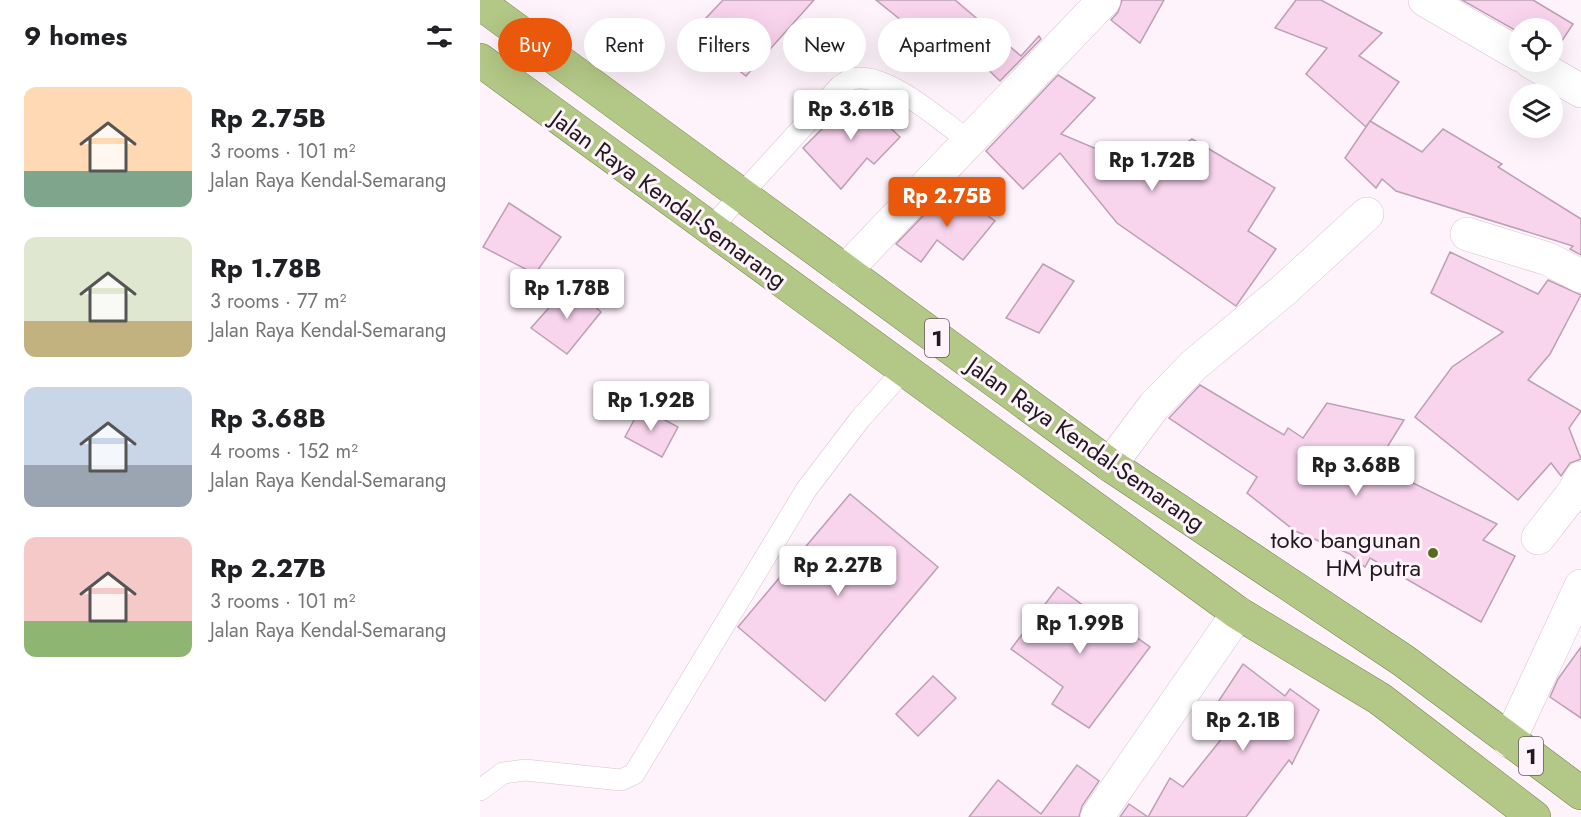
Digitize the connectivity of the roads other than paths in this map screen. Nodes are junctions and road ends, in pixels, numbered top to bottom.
1 (1104, 0) edge
2 (1425, 0) edge
3 (480, 3) edge
4 (1509, 49) edge
5 (480, 60) edge
6 (1548, 72) edge
7 (1581, 91) edge
8 (968, 140) junction
9 (742, 194) junction
10 (1366, 214) dead end
11 (710, 229) junction
12 (1467, 234) dead end
13 (845, 271) junction
14 (1581, 276) edge
15 (903, 371) junction
16 (1110, 465) junction
17 (1581, 478) edge
18 (1538, 538) dead end
19 (1581, 586) edge
20 (1238, 613) junction
21 (1509, 741) junction
22 (480, 790) edge
23 (1581, 793) edge
24 (1097, 817) edge
25 (1534, 817) edge

1 - 8 street
2 - 4 street
3 - 9 highway, Jalan Raya Kendal-Semarang / 1
5 - 11 highway, Jalan Raya Kendal-Semarang / 1
6 - 7 street
8 - 9 lane
8 - 13 street
9 - 11 lane
9 - 13 highway, Jalan Raya Kendal-Semarang / 1
10 - 16 street
11 - 15 highway, Jalan Raya Kendal-Semarang / 1
12 - 14 street
13 - 16 highway, Jalan Raya Kendal-Semarang / 1
15 - 20 highway, Jalan Raya Kendal-Semarang / 1
15 - 22 lane
16 - 21 highway, Jalan Raya Kendal-Semarang / 1
17 - 18 street
19 - 21 street
20 - 24 street
20 - 25 highway, Jalan Raya Kendal-Semarang / 1
21 - 23 highway, Jalan Raya Kendal-Semarang / 1

